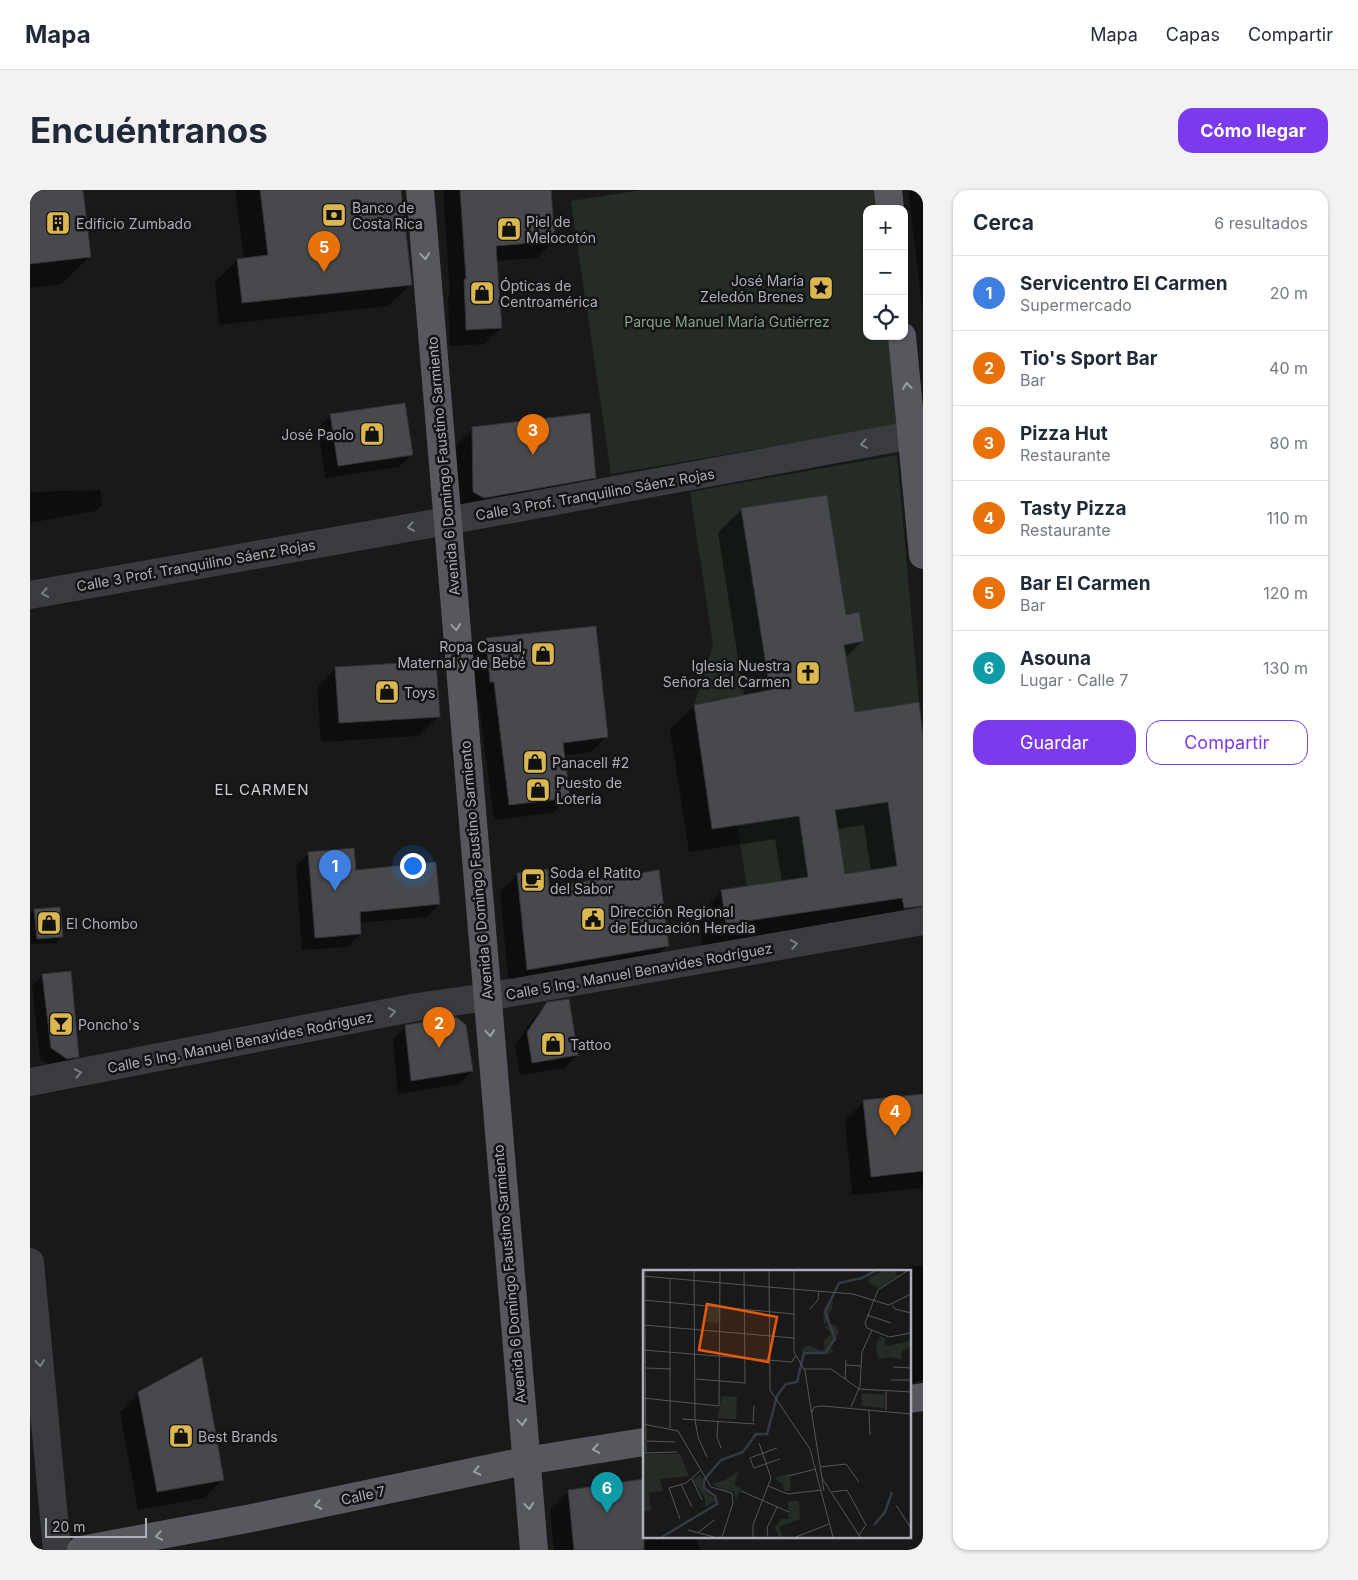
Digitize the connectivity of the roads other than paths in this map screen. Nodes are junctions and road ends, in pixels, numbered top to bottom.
1 (420, 190) edge
2 (888, 190) edge
3 (890, 205) edge
4 (903, 340) edge
5 (917, 434) edge
6 (447, 521) junction
7 (923, 555) edge
8 (30, 595) edge
9 (923, 921) edge
10 (487, 998) junction
11 (30, 1082) edge
12 (30, 1262) edge
13 (643, 1442) edge
14 (525, 1461) junction
15 (257, 1517) junction
16 (57, 1550) edge
17 (81, 1550) edge
18 (183, 1550) edge
19 (534, 1550) edge

1 -> 6 main road, Avenida 6 Domingo Faustino Sarmiento
2 - 3 main road
5 -> 4 main road
5 -> 6 street, Calle 3 Prof. Tranquilino Sáenz Rojas
5 - 7 main road
6 -> 8 street, Calle 3 Prof. Tranquilino Sáenz Rojas
6 -> 10 main road, Avenida 6 Domingo Faustino Sarmiento
10 -> 9 street, Calle 5 Ing. Manuel Benavides Rodríguez
11 -> 10 street, Calle 5 Ing. Manuel Benavides Rodríguez
10 -> 14 main road, Avenida 6 Domingo Faustino Sarmiento
12 -> 16 street
13 -> 14 main road, Calle 7
14 -> 15 main road, Calle 7
14 -> 19 main road, Avenida 6 Domingo Faustino Sarmiento
15 -> 17 main road, Calle 7
15 - 18 main road

